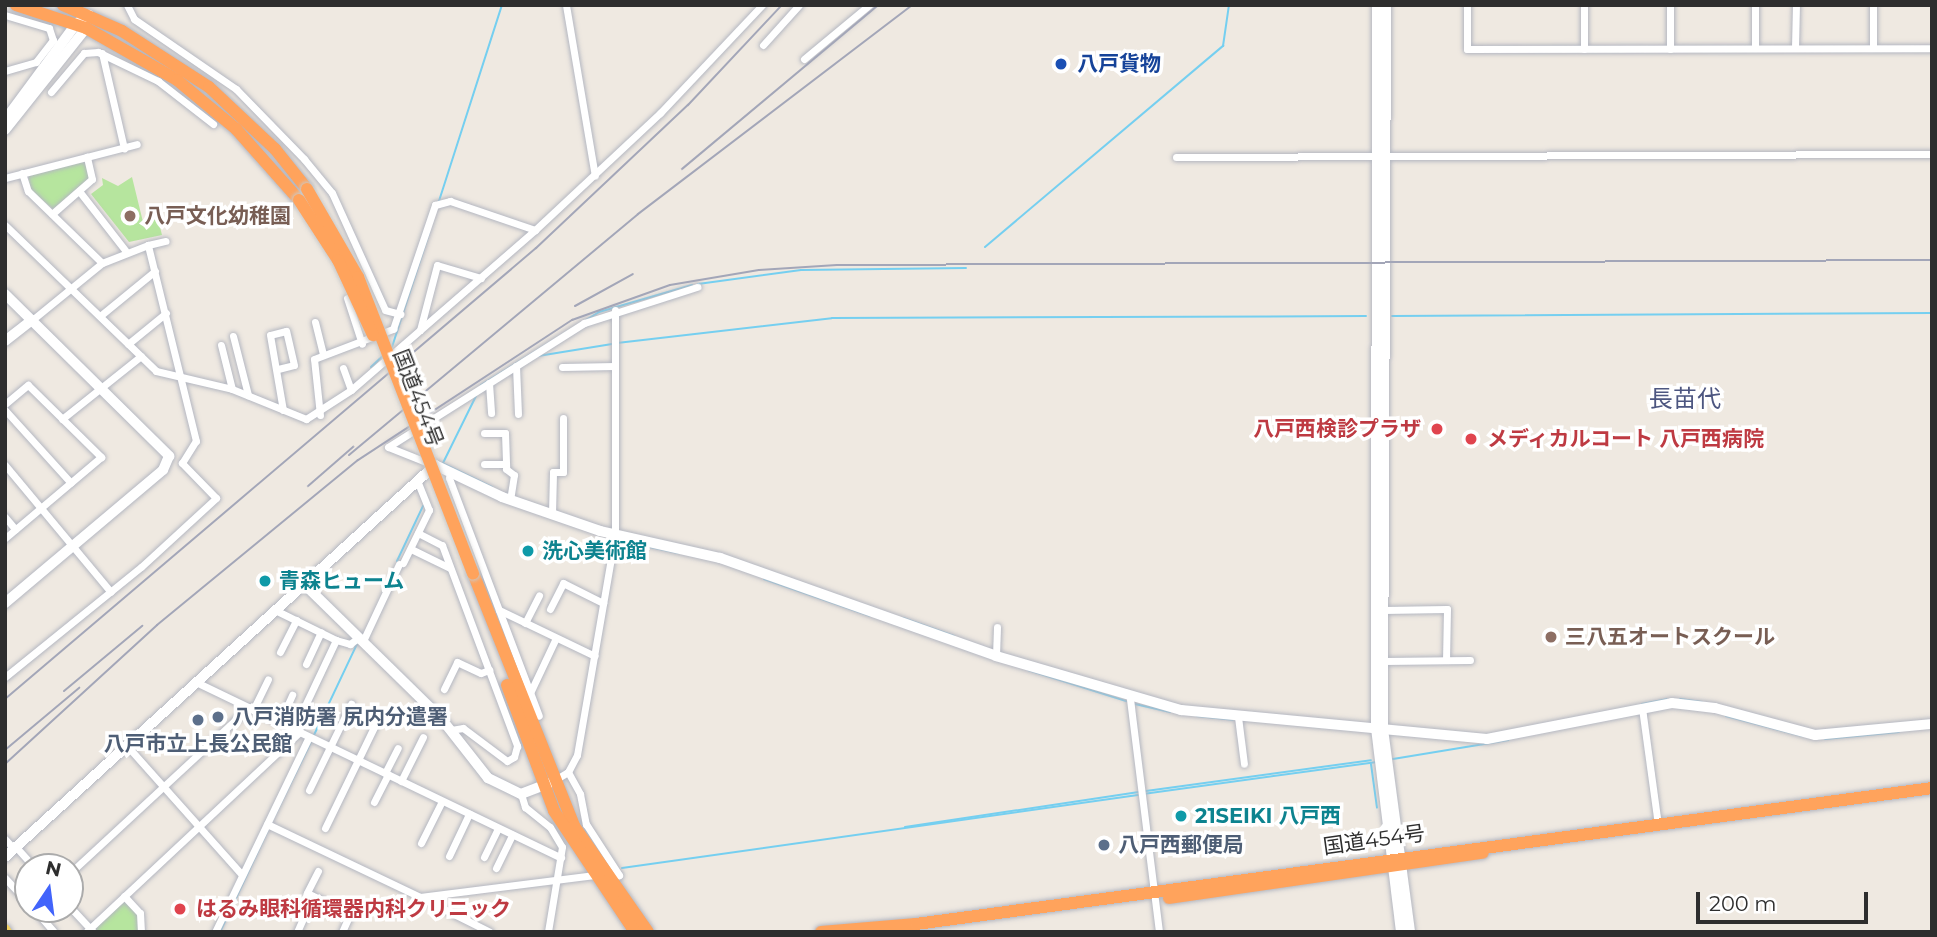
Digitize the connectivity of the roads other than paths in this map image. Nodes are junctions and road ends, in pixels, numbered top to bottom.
1 (16, 5) edge
2 (63, 5) edge
3 (127, 5) edge
4 (566, 5) edge
5 (762, 5) edge
6 (799, 5) edge
7 (869, 5) edge
8 (1377, 5) edge
9 (1385, 5) edge
10 (1467, 5) edge
11 (1584, 5) edge
12 (1670, 5) edge
13 (1755, 5) edge
14 (1796, 5) edge
15 (1873, 5) edge
16 (5, 15) edge
17 (86, 18) edge
18 (763, 45) dead end
19 (1755, 48) junction
20 (1796, 48) junction
21 (1873, 48) junction
22 (1932, 48) edge
23 (1584, 49) junction
24 (1670, 49) junction
25 (102, 53) junction
26 (804, 59) dead end
27 (5, 71) edge
28 (51, 92) dead end
29 (5, 120) edge
30 (213, 124) dead end
31 (5, 130) edge
32 (137, 145) dead end
33 (124, 148) junction
34 (1932, 154) edge
35 (1379, 156) junction
36 (87, 157) junction
37 (1176, 157) dead end
38 (22, 173) junction
39 (594, 176) junction
40 (5, 178) edge
41 (79, 191) junction
42 (52, 214) junction
43 (5, 225) edge
44 (535, 230) junction
45 (13, 233) junction
46 (5, 239) edge
47 (166, 241) dead end
48 (148, 245) junction
49 (125, 250) junction
50 (102, 263) junction
51 (155, 271) junction
52 (481, 278) junction
53 (698, 287) dead end
54 (71, 288) junction
55 (5, 294) edge
56 (347, 298) dead end
57 (614, 310) junction
58 (166, 313) junction
59 (400, 314) junction
60 (100, 316) junction
61 (32, 320) junction
62 (315, 322) dead end
63 (421, 330) junction
64 (233, 336) dead end
65 (5, 341) edge
66 (128, 344) junction
67 (362, 344) junction
68 (221, 345) dead end
69 (323, 353) junction
70 (141, 356) junction
71 (516, 366) junction
72 (615, 366) junction
73 (562, 367) dead end
74 (343, 368) dead end
75 (278, 369) junction
76 (181, 376) junction
77 (489, 383) junction
78 (102, 387) junction
79 (232, 389) junction
80 (351, 390) junction
81 (248, 396) junction
82 (5, 404) edge
83 (5, 410) edge
84 (284, 410) junction
85 (491, 413) dead end
86 (518, 414) dead end
87 (320, 415) junction
88 (563, 418) dead end
89 (62, 419) junction
90 (484, 433) dead end
91 (484, 464) dead end
92 (506, 464) junction
93 (435, 465) junction
94 (5, 466) edge
95 (451, 471) junction
96 (418, 482) junction
97 (71, 483) junction
98 (510, 499) junction
99 (41, 508) junction
100 (552, 514) junction
101 (5, 517) edge
102 (15, 529) junction
103 (418, 533) junction
104 (615, 536) junction
105 (5, 538) edge
106 (74, 546) junction
107 (411, 549) junction
108 (450, 568) junction
109 (305, 585) junction
110 (111, 592) junction
111 (539, 595) dead end
112 (5, 603) edge
113 (603, 603) junction
114 (550, 609) dead end
115 (499, 610) junction
116 (1383, 610) junction
117 (277, 611) junction
118 (296, 620) junction
119 (525, 623) junction
120 (997, 627) dead end
121 (321, 632) junction
122 (556, 638) junction
123 (361, 639) junction
124 (336, 640) junction
125 (280, 652) dead end
126 (595, 656) junction
127 (996, 656) junction
128 (1446, 660) junction
129 (1470, 660) dead end
130 (1384, 661) junction
131 (306, 664) dead end
132 (489, 670) junction
133 (5, 677) edge
134 (268, 679) dead end
135 (198, 683) junction
136 (444, 689) dead end
137 (530, 693) junction
138 (292, 695) dead end
139 (1130, 699) junction
140 (351, 704) dead end
141 (251, 708) junction
142 (1642, 708) junction
143 (539, 716) dead end
144 (379, 717) dead end
145 (1238, 717) junction
146 (280, 722) junction
147 (1932, 724) edge
148 (1379, 729) junction
149 (297, 730) junction
150 (452, 730) junction
151 (423, 737) dead end
152 (311, 738) junction
153 (330, 747) junction
154 (129, 748) junction
155 (398, 748) dead end
156 (359, 760) junction
157 (1244, 764) dead end
158 (568, 772) junction
159 (386, 774) junction
160 (401, 781) junction
161 (548, 783) junction
162 (163, 787) junction
163 (1932, 788) edge
164 (309, 790) dead end
165 (521, 794) junction
166 (1932, 796) edge
167 (442, 801) junction
168 (374, 802) dead end
169 (469, 814) junction
170 (267, 824) junction
171 (1658, 824) junction
172 (199, 826) junction
173 (325, 828) dead end
174 (498, 828) junction
175 (512, 835) junction
176 (5, 839) edge
177 (421, 843) dead end
178 (15, 848) junction
179 (20, 853) edge
180 (449, 856) dead end
181 (5, 857) edge
182 (484, 857) dead end
183 (561, 858) junction
184 (84, 860) edge
185 (1396, 861) junction
186 (496, 868) dead end
187 (317, 871) dead end
188 (593, 874) junction
189 (242, 875) junction
190 (557, 879) junction
191 (608, 879) junction
192 (1154, 895) junction
193 (124, 896) junction
194 (420, 897) junction
195 (304, 916) dead end
196 (917, 929) edge
197 (89, 931) edge
198 (141, 932) edge
199 (215, 932) edge
200 (297, 932) edge
201 (342, 932) edge
202 (491, 932) edge
203 (548, 932) edge
204 (635, 932) edge
205 (648, 932) edge
206 (821, 932) edge
207 (1159, 932) edge
208 (1401, 932) edge
209 (1410, 932) edge

1 - 17 highway, 国道454号
2 - 17 highway, 国道454号
3 - 59 street
4 - 39 street
5 - 39 street
6 - 18 street
7 - 26 street
8 - 35 street
9 - 35 street
10 - 23 street
11 - 23 street
12 - 24 street
13 - 19 street
14 - 20 street
15 - 21 street
16 - 27 street
17 - 29 street
17 - 31 street
17 - 161 highway, 国道454号, bridge
19 - 20 street
19 - 24 street
20 - 21 street
21 - 22 street
23 - 24 street
25 - 28 street
25 - 30 street
25 - 33 street
32 - 33 street
33 - 36 street
34 - 35 street
35 - 37 street
35 - 116 street
35 - 148 street
36 - 38 street
36 - 41 street
38 - 40 street
38 - 42 street
39 - 44 street
41 - 42 street
41 - 49 street
42 - 50 street
43 - 45 street
44 - 52 street
44 - 59 street
45 - 46 street
45 - 54 street
47 - 48 street
48 - 49 street
48 - 51 street
49 - 50 street
50 - 54 street
51 - 58 street
51 - 60 street
52 - 63 street
52 - 63 street
53 - 57 street
54 - 60 street
54 - 61 street
55 - 61 street
56 - 67 street
57 - 71 street
57 - 72 street
58 - 66 street
58 - 76 street
59 - 67 street
60 - 66 street
61 - 65 street
61 - 78 street
62 - 69 street
63 - 80 street
64 - 81 street
66 - 70 street
67 - 69 street
68 - 79 street
69 - 87 street
70 - 76 street
70 - 78 street
71 - 77 street
71 - 86 street
72 - 73 street
72 - 104 street
74 - 80 street
75 - 75 street
75 - 84 street
76 - 79 street
76 - 110 street
77 - 85 street
77 - 93 street
78 - 89 street
78 - 106 street
79 - 81 street
80 - 87 street
81 - 84 street
82 - 89 street
83 - 97 street
84 - 87 street
88 - 100 street
89 - 97 street
90 - 92 street
91 - 92 street
92 - 98 street
93 - 95 street
93 - 96 street
94 - 99 street
95 - 98 street
95 - 115 street
96 - 103 street
96 - 109 street
97 - 99 street
98 - 100 street
99 - 102 street
99 - 106 street
100 - 104 street
101 - 102 street
102 - 105 street
103 - 107 street
103 - 108 street
104 - 113 street
104 - 127 street
106 - 110 street
106 - 112 street
107 - 108 street
107 - 123 street
108 - 132 street
109 - 117 street
109 - 123 street
110 - 133 street
111 - 119 street
113 - 114 street
113 - 126 street
115 - 119 street
115 - 137 street
116 - 128 street
116 - 130 street
117 - 118 street
117 - 135 street
118 - 121 street
118 - 125 street
119 - 122 street
120 - 127 street
121 - 124 street
121 - 131 street
122 - 126 street
122 - 137 street
123 - 124 street
123 - 150 street
124 - 149 street
126 - 158 street
127 - 139 street
128 - 129 street
128 - 130 street
130 - 148 street
132 - 136 street
132 - 150 street
134 - 141 street
135 - 141 street
135 - 154 street
137 - 143 street
138 - 146 street
139 - 145 street
139 - 192 street
140 - 153 street
141 - 146 street
141 - 162 street
142 - 147 street
142 - 148 street
142 - 171 street
144 - 156 street
145 - 148 street
145 - 157 street
146 - 149 street
148 - 185 street
149 - 152 street
149 - 172 street
150 - 165 street
151 - 160 street
152 - 153 street
152 - 170 street
153 - 156 street
153 - 164 street
154 - 162 street
154 - 178 street
155 - 159 street
156 - 159 street
156 - 173 street
158 - 161 street
158 - 191 street
159 - 160 street
159 - 168 street
160 - 167 street
161 - 165 street
161 - 188 highway, 国道454号
161 - 191 highway, 国道454号
162 - 172 street
162 - 184 street
163 - 171 highway, 国道454号
165 - 183 street
166 - 171 highway, 国道454号
167 - 169 street
167 - 177 street
169 - 174 street
169 - 180 street
170 - 189 street
170 - 194 street
171 - 185 highway, 国道454号
172 - 189 street
172 - 193 street
174 - 175 street
174 - 182 street
175 - 183 street
175 - 186 street
176 - 178 street
178 - 179 street
178 - 181 street
183 - 190 street
185 - 192 highway, 国道454号
185 - 208 street
185 - 209 street
187 - 201 street
188 - 190 street
188 - 204 highway, 国道454号
189 - 199 street
190 - 194 street
190 - 203 street
191 - 205 highway, 国道454号
192 - 196 highway, 国道454号
192 - 207 street
193 - 197 street
193 - 198 street
194 - 202 street
195 - 200 street
196 - 206 highway, 国道454号

